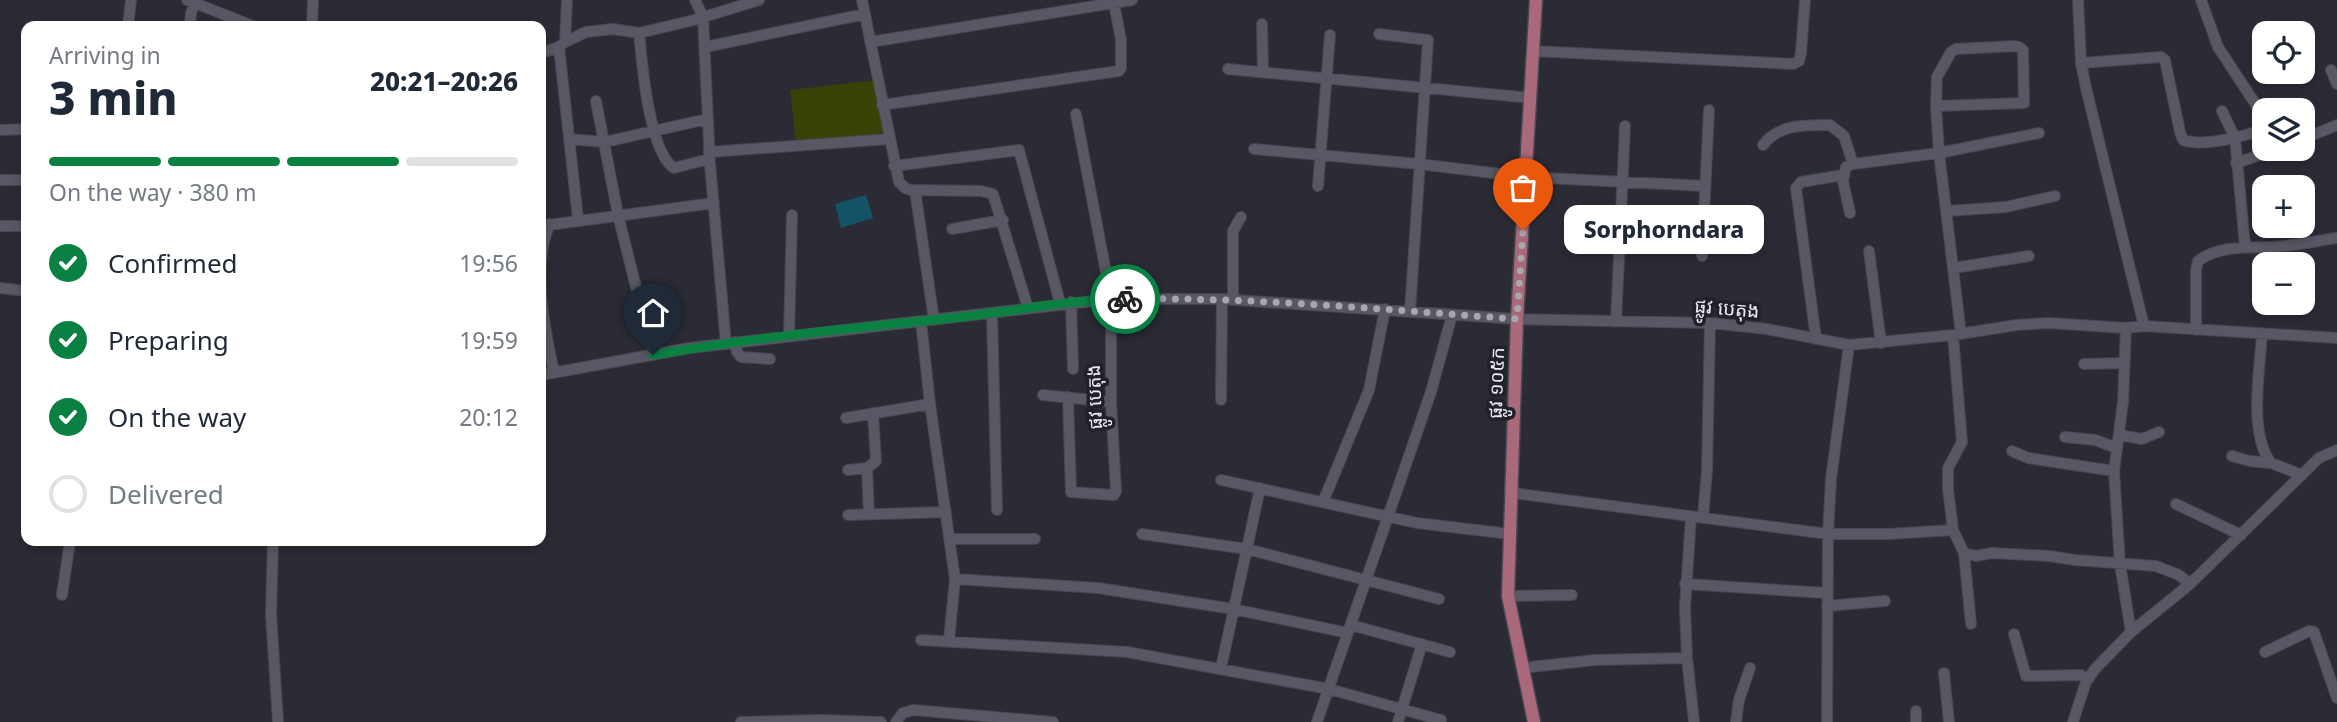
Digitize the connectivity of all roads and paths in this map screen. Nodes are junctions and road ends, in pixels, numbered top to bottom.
1 (131, 0) edge
2 (313, 0) edge
3 (567, 0) edge
4 (695, 0) edge
5 (759, 0) edge
6 (862, 0) edge
7 (1132, 0) edge
8 (1536, 0) edge
9 (1805, 0) edge
10 (2078, 0) edge
11 (2201, 0) edge
12 (191, 1) edge
13 (1114, 3) junction
14 (865, 14) junction
15 (703, 18) junction
16 (129, 21) edge
17 (190, 21) edge
18 (241, 21) edge
19 (312, 21) edge
20 (1262, 24) dead end
21 (639, 33) junction
22 (1379, 34) dead end
23 (1330, 35) dead end
24 (870, 42) junction
25 (562, 44) junction
26 (705, 47) junction
27 (546, 51) edge
28 (1533, 51) junction
29 (2081, 63) junction
30 (1228, 69) dead end
31 (2332, 70) dead end
32 (1263, 71) junction
33 (1327, 78) junction
34 (2337, 84) edge
35 (1426, 89) junction
36 (1531, 98) junction
37 (2252, 99) edge
38 (596, 101) dead end
39 (882, 105) junction
40 (1936, 106) junction
41 (1709, 110) dead end
42 (2222, 111) dead end
43 (1076, 114) dead end
44 (707, 119) junction
45 (2337, 125) edge
46 (1625, 126) dead end
47 (0, 130) edge
48 (21, 130) edge
49 (654, 132) junction
50 (2039, 133) dead end
51 (2252, 134) edge
52 (2315, 134) edge
53 (569, 138) junction
54 (2235, 138) junction
55 (889, 139) junction
56 (605, 142) junction
57 (1763, 145) dead end
58 (1254, 149) dead end
59 (1939, 153) junction
60 (1321, 155) junction
61 (709, 156) junction
62 (2252, 158) edge
63 (2236, 163) junction
64 (1419, 164) junction
65 (1853, 164) junction
66 (894, 166) junction
67 (1843, 175) junction
68 (1526, 177) junction
69 (0, 180) edge
70 (21, 180) edge
71 (1622, 183) junction
72 (1318, 186) dead end
73 (1705, 186) junction
74 (915, 190) junction
75 (2055, 196) dead end
76 (714, 203) junction
77 (1947, 211) junction
78 (1850, 213) dead end
79 (618, 215) junction
80 (792, 215) dead end
81 (1241, 217) dead end
82 (578, 219) junction
83 (1003, 220) junction
84 (546, 225) edge
85 (0, 226) edge
86 (21, 226) edge
87 (952, 229) dead end
88 (2337, 238) edge
89 (2245, 246) junction
90 (1869, 251) dead end
91 (1702, 256) dead end
92 (2029, 256) dead end
93 (1954, 268) junction
94 (0, 288) edge
95 (21, 290) edge
96 (1111, 299) junction
97 (1227, 299) junction
98 (1071, 302) junction
99 (1060, 303) junction
100 (1028, 308) junction
101 (1385, 309) junction
102 (1410, 311) junction
103 (992, 314) junction
104 (1452, 315) junction
105 (1517, 319) junction
106 (934, 320) junction
107 (921, 321) junction
108 (1616, 322) junction
109 (1710, 323) junction
110 (546, 324) edge
111 (2144, 326) junction
112 (2126, 328) junction
113 (2196, 330) junction
114 (1957, 334) junction
115 (2262, 334) junction
116 (789, 336) junction
117 (2337, 338) edge
118 (1816, 339) junction
119 (731, 343) junction
120 (1881, 343) junction
121 (1850, 345) junction
122 (653, 355) junction
123 (770, 359) dead end
124 (2124, 363) junction
125 (2084, 364) dead end
126 (1073, 369) dead end
127 (554, 373) junction
128 (546, 374) edge
129 (1043, 394) dead end
130 (1068, 397) junction
131 (1221, 400) dead end
132 (1111, 402) junction
133 (930, 404) junction
134 (873, 414) junction
135 (846, 418) dead end
136 (2159, 432) dead end
137 (2119, 435) junction
138 (2065, 437) dead end
139 (2118, 448) junction
140 (2337, 450) edge
141 (2012, 451) dead end
142 (2232, 456) dead end
143 (2272, 463) junction
144 (867, 467) junction
145 (848, 470) dead end
146 (2114, 471) junction
147 (2302, 475) junction
148 (1221, 480) dead end
149 (1260, 488) junction
150 (1512, 493) junction
151 (1323, 502) junction
152 (2176, 504) dead end
153 (997, 510) dead end
154 (946, 513) junction
155 (869, 514) junction
156 (848, 515) dead end
157 (1691, 516) junction
158 (1387, 517) junction
159 (1703, 517) junction
160 (1953, 530) junction
161 (1142, 534) dead end
162 (1510, 534) junction
163 (1828, 534) junction
164 (2241, 535) junction
165 (949, 539) junction
166 (1035, 539) dead end
167 (69, 546) edge
168 (273, 546) edge
169 (1247, 549) junction
170 (1964, 554) junction
171 (2120, 564) junction
172 (954, 579) junction
173 (1367, 579) junction
174 (1685, 584) junction
175 (2190, 584) junction
176 (1827, 593) junction
177 (62, 595) dead end
178 (1572, 595) dead end
179 (1508, 596) junction
180 (1438, 599) dead end
181 (1885, 601) dead end
182 (1827, 606) junction
183 (1233, 609) junction
184 (1971, 624) dead end
185 (1350, 629) junction
186 (2131, 632) junction
187 (2014, 634) dead end
188 (921, 640) dead end
189 (949, 640) junction
190 (1422, 644) junction
191 (1450, 652) dead end
192 (2265, 652) dead end
193 (1687, 658) junction
194 (1221, 668) junction
195 (1522, 668) junction
196 (1750, 668) dead end
197 (1944, 673) dead end
198 (2088, 679) junction
199 (1329, 689) junction
200 (2337, 698) edge
201 (1403, 708) junction
202 (1441, 720) dead end
203 (278, 722) edge
204 (741, 722) edge
205 (881, 722) edge
206 (896, 722) edge
207 (1053, 722) edge
208 (1317, 722) edge
209 (1398, 722) edge
210 (1534, 722) edge
211 (1694, 722) edge
212 (1737, 722) edge
213 (1826, 722) edge
214 (1949, 722) edge
215 (2073, 722) edge

1 - 16 street
2 - 19 street
3 - 25 street
4 - 15 street
5 - 15 street
6 - 14 street
7 - 13 street
8 - 28 main road, ផ្លូវ ១០៥ក
9 - 28 street
10 - 29 street
11 - 37 street
12 - 17 street
12 - 18 street
13 - 24 street
13 - 39 street
14 - 24 street
14 - 26 street
15 - 21 street
15 - 26 street
20 - 32 street
21 - 25 street
21 - 49 street
22 - 35 street
23 - 33 street
24 - 39 street
25 - 27 street
25 - 53 street
26 - 44 street
28 - 36 main road, ផ្លូវ ១០៥ក
29 - 54 street
29 - 111 street
30 - 32 street
31 - 34 street
32 - 33 street
33 - 35 street
33 - 60 street
35 - 36 street
35 - 64 street
36 - 68 main road, ផ្លូវ ១០៥ក
38 - 56 street
39 - 55 street
40 - 40 street
40 - 59 street
41 - 73 street
42 - 54 street
43 - 96 street, ផ្លូវ បេតុង
44 - 49 street
44 - 61 street
45 - 52 street
46 - 71 street
47 - 48 street
49 - 56 street
49 - 61 street
50 - 59 street
51 - 54 street
53 - 56 street
53 - 82 street
54 - 63 street
55 - 61 street
55 - 66 street
56 - 79 street
57 - 65 street
58 - 60 street
59 - 65 street
59 - 77 street
60 - 64 street
60 - 72 street
61 - 76 street
62 - 63 street
63 - 89 street
64 - 68 street
64 - 102 street
65 - 67 street
66 - 74 street
66 - 99 street
67 - 78 street
67 - 118 street
68 - 71 street
68 - 105 main road, ផ្លូវ ១០៥ក
69 - 70 street
71 - 73 street
71 - 108 street
73 - 91 street
74 - 83 street
74 - 106 street
75 - 77 street
76 - 79 street
76 - 119 street
77 - 93 street
79 - 82 street
79 - 122 street
80 - 116 street
81 - 97 street
82 - 84 street
83 - 87 street
83 - 100 street
85 - 86 street
88 - 89 street
89 - 113 street
90 - 120 street
92 - 93 street
93 - 114 street
94 - 95 street
96 - 97 street, ផ្លូវ បេតុង
96 - 98 street, ផ្លូវ បេតុង
96 - 132 street, ផ្លូវ បេតុង
97 - 101 street, ផ្លូវ បេតុង
97 - 131 street
98 - 99 street, ផ្លូវ បេតុង
98 - 126 street
99 - 100 street, ផ្លូវ បេតុង
100 - 103 street, ផ្លូវ បេតុង
101 - 102 street, ផ្លូវ បេតុង
101 - 151 street
102 - 104 street, ផ្លូវ បេតុង
103 - 106 street, ផ្លូវ បេតុង
103 - 153 street
104 - 105 street, ផ្លូវ បេតុង
104 - 158 street
105 - 108 street, ផ្លូវ បេតុង
105 - 150 main road, ផ្លូវ ១០៥ក
106 - 107 street, ផ្លូវ បេតុង
107 - 116 street, ផ្លូវ បេតុង
107 - 133 street
108 - 109 street, ផ្លូវ បេតុង
109 - 118 street, ផ្លូវ បេតុង
109 - 159 street
110 - 127 street
111 - 112 street, ផ្លូវ បេតុង
111 - 113 street, ផ្លូវ បេតុង
112 - 114 street, ផ្លូវ បេតុង
112 - 124 street
113 - 115 street, ផ្លូវ បេតុង
114 - 120 street, ផ្លូវ បេតុង
114 - 160 street
115 - 117 street, ផ្លូវ បេតុង
115 - 143 street
116 - 119 street, ផ្លូវ បេតុង
118 - 121 street, ផ្លូវ បេតុង
119 - 122 street, ផ្លូវ បេតុង
119 - 123 street
120 - 121 street, ផ្លូវ បេតុង
121 - 163 street
122 - 127 street, ផ្លូវ បេតុង
124 - 125 street
124 - 137 street
127 - 128 street, ផ្លូវ បេតុង
129 - 130 street
130 - 132 street
130 - 132 street, ផ្លូវ បេតុង
133 - 134 street
133 - 154 street
134 - 135 street
134 - 144 street
136 - 137 street
137 - 139 street
138 - 139 street
139 - 146 street
140 - 147 street
141 - 146 street
142 - 143 street
143 - 147 street
144 - 145 street
144 - 155 street
146 - 171 street
147 - 164 street
148 - 149 street
149 - 151 street
149 - 169 street
150 - 157 street
150 - 162 main road, ផ្លូវ ១០៥ក
151 - 158 street
152 - 164 street
154 - 155 street
154 - 165 street
155 - 156 street
157 - 159 street
157 - 174 street
158 - 162 street
158 - 173 street
159 - 163 street
160 - 163 street
160 - 170 street
161 - 169 street
162 - 179 main road, ផ្លូវ ១០៥ក
163 - 176 street
164 - 175 street
165 - 166 street
165 - 172 street
167 - 177 street
168 - 203 street
169 - 173 street
169 - 183 street
170 - 171 street
170 - 184 street
171 - 175 street
171 - 186 street
172 - 183 street
172 - 189 street
173 - 180 street
173 - 185 street
174 - 176 street
174 - 193 street
175 - 186 street
176 - 182 street
178 - 179 street
179 - 195 main road, ផ្លូវ ១០៥ក
181 - 182 street
182 - 213 street
183 - 185 street
183 - 194 street
185 - 190 street
185 - 199 street
186 - 198 street
187 - 198 street
188 - 189 street
189 - 194 street
190 - 191 street
190 - 201 street
192 - 200 street
193 - 195 street
193 - 211 street
194 - 199 street
195 - 210 main road, ផ្លូវ ១០៥ក
196 - 212 street
197 - 214 street
198 - 215 street
199 - 201 street
199 - 208 street
201 - 202 street
201 - 209 street
204 - 205 street
206 - 207 street

